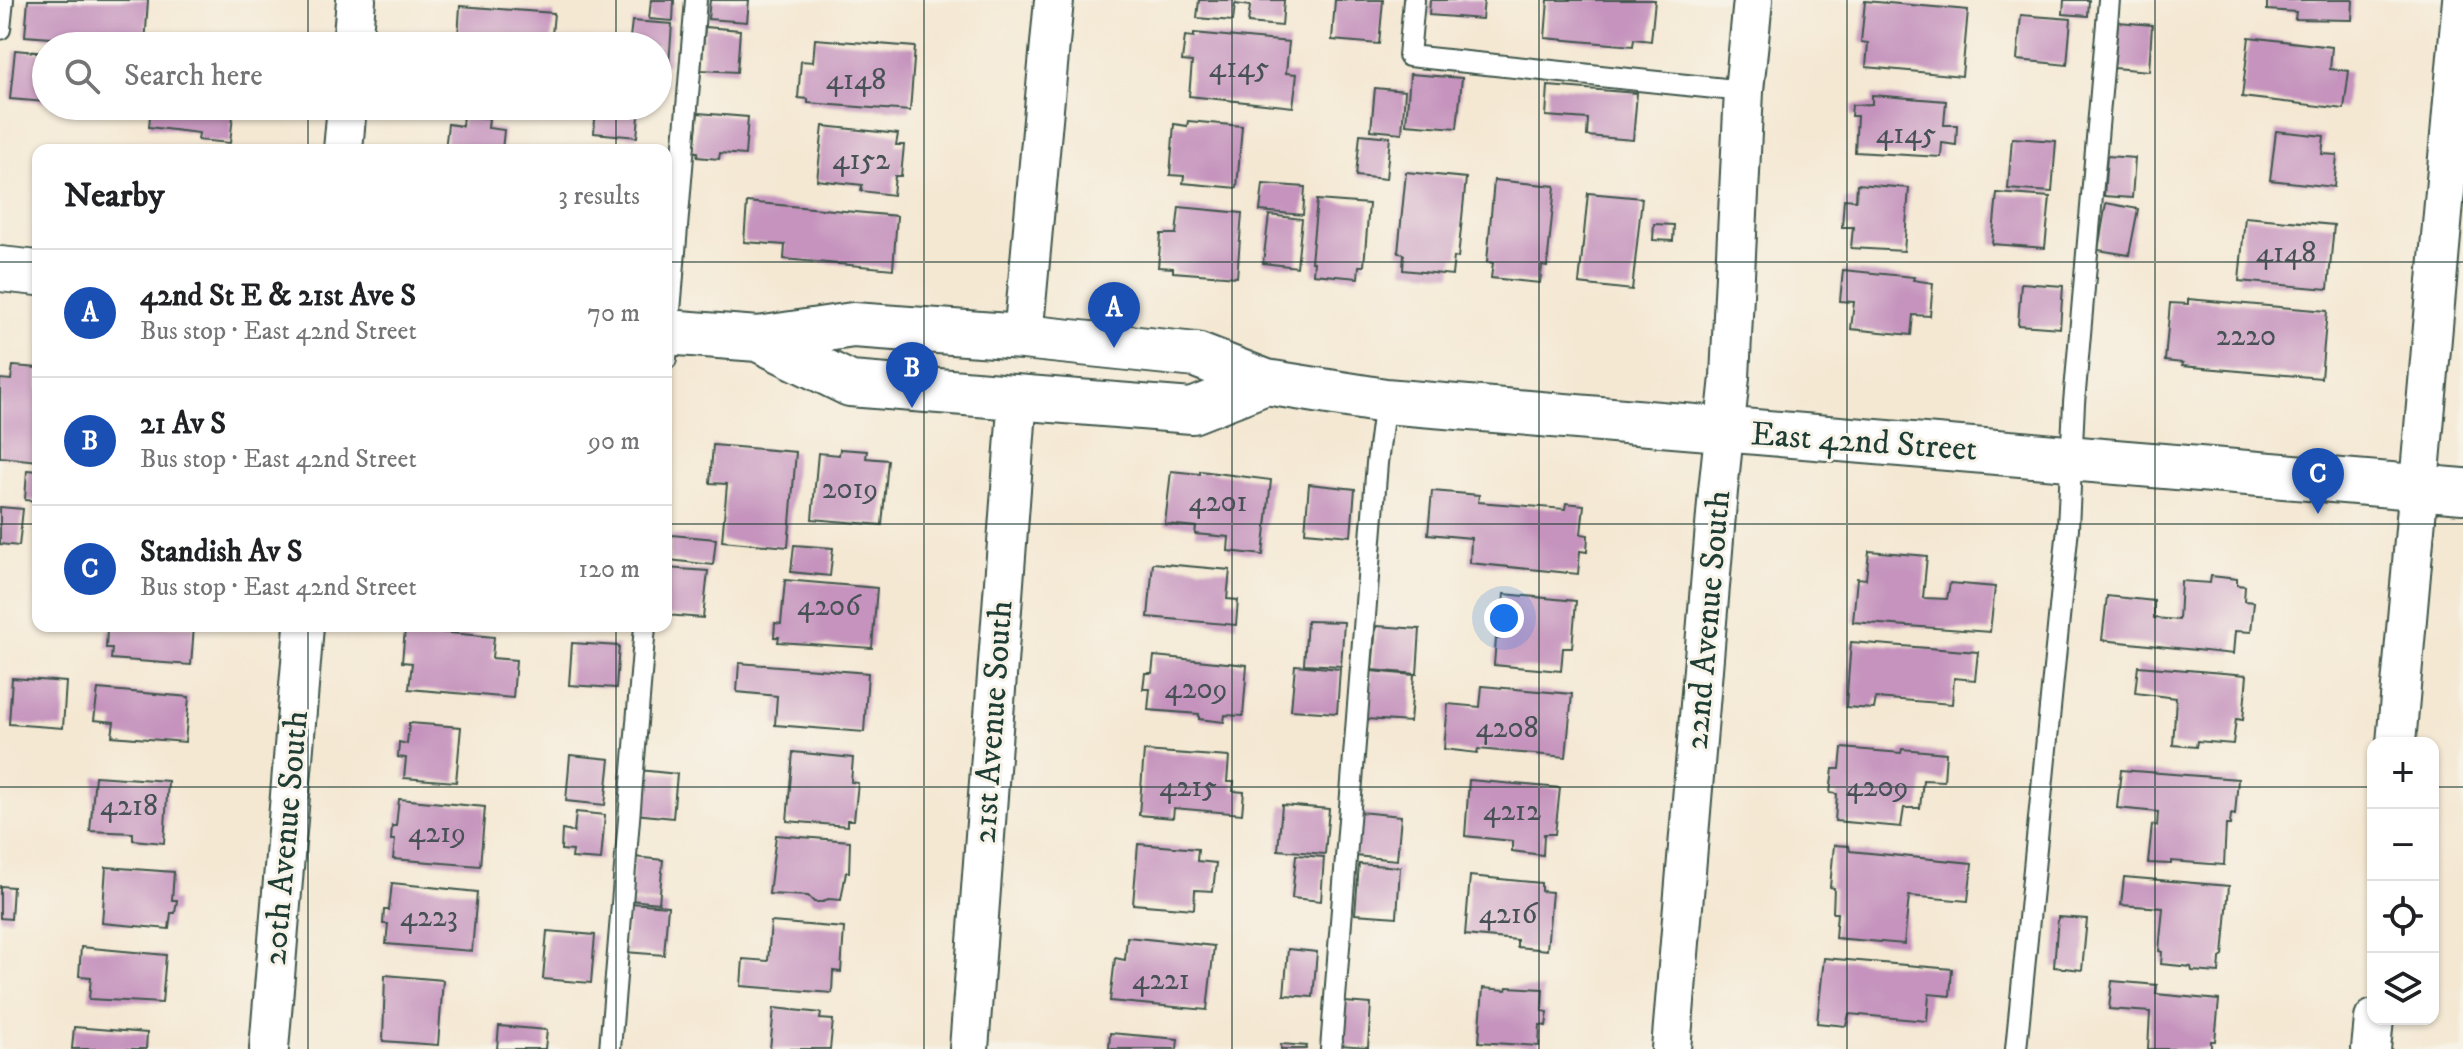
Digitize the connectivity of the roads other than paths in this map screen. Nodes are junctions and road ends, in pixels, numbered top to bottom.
1 (3, 0) edge
2 (356, 0) edge
3 (696, 0) edge
4 (1054, 0) edge
5 (1414, 0) edge
6 (1753, 0) edge
7 (2109, 0) edge
8 (2462, 0) edge
9 (0, 29) edge
10 (353, 32) edge
11 (1744, 91) junction
12 (346, 120) edge
13 (344, 144) edge
14 (0, 269) edge
15 (32, 272) edge
16 (672, 273) edge
17 (1023, 337) junction
18 (758, 339) junction
19 (672, 341) edge
20 (1266, 382) junction
21 (1018, 396) junction
22 (1385, 401) junction
23 (1725, 431) junction
24 (2071, 458) junction
25 (2419, 487) junction
26 (2463, 491) edge
27 (304, 632) edge
28 (645, 632) edge
29 (2397, 737) edge
30 (2373, 1025) edge
31 (269, 1049) edge
32 (610, 1049) edge
33 (969, 1049) edge
34 (1331, 1049) edge
35 (1671, 1049) edge
36 (2016, 1049) edge
37 (2371, 1049) edge

1 - 9 lane
2 - 10 street
3 - 16 lane
4 - 17 street
5 - 11 lane
6 - 11 street, 22nd Avenue South
7 - 24 lane
8 - 25 street
11 - 23 street, 22nd Avenue South
12 - 13 street
14 - 15 street
17 - 18 street, East 42nd Street
17 - 20 street, East 42nd Street
18 - 19 street, East 42nd Street
18 - 21 street, East 42nd Street
20 - 21 street, East 42nd Street
20 - 22 street, East 42nd Street
21 - 33 street, 21st Avenue South
22 - 23 street, East 42nd Street
22 - 34 lane
23 - 24 street, East 42nd Street
23 - 35 street, 22nd Avenue South
24 - 25 street, East 42nd Street
24 - 36 lane
25 - 26 street, East 42nd Street
25 - 29 street
27 - 31 street, 20th Avenue South
28 - 32 lane
30 - 37 street

